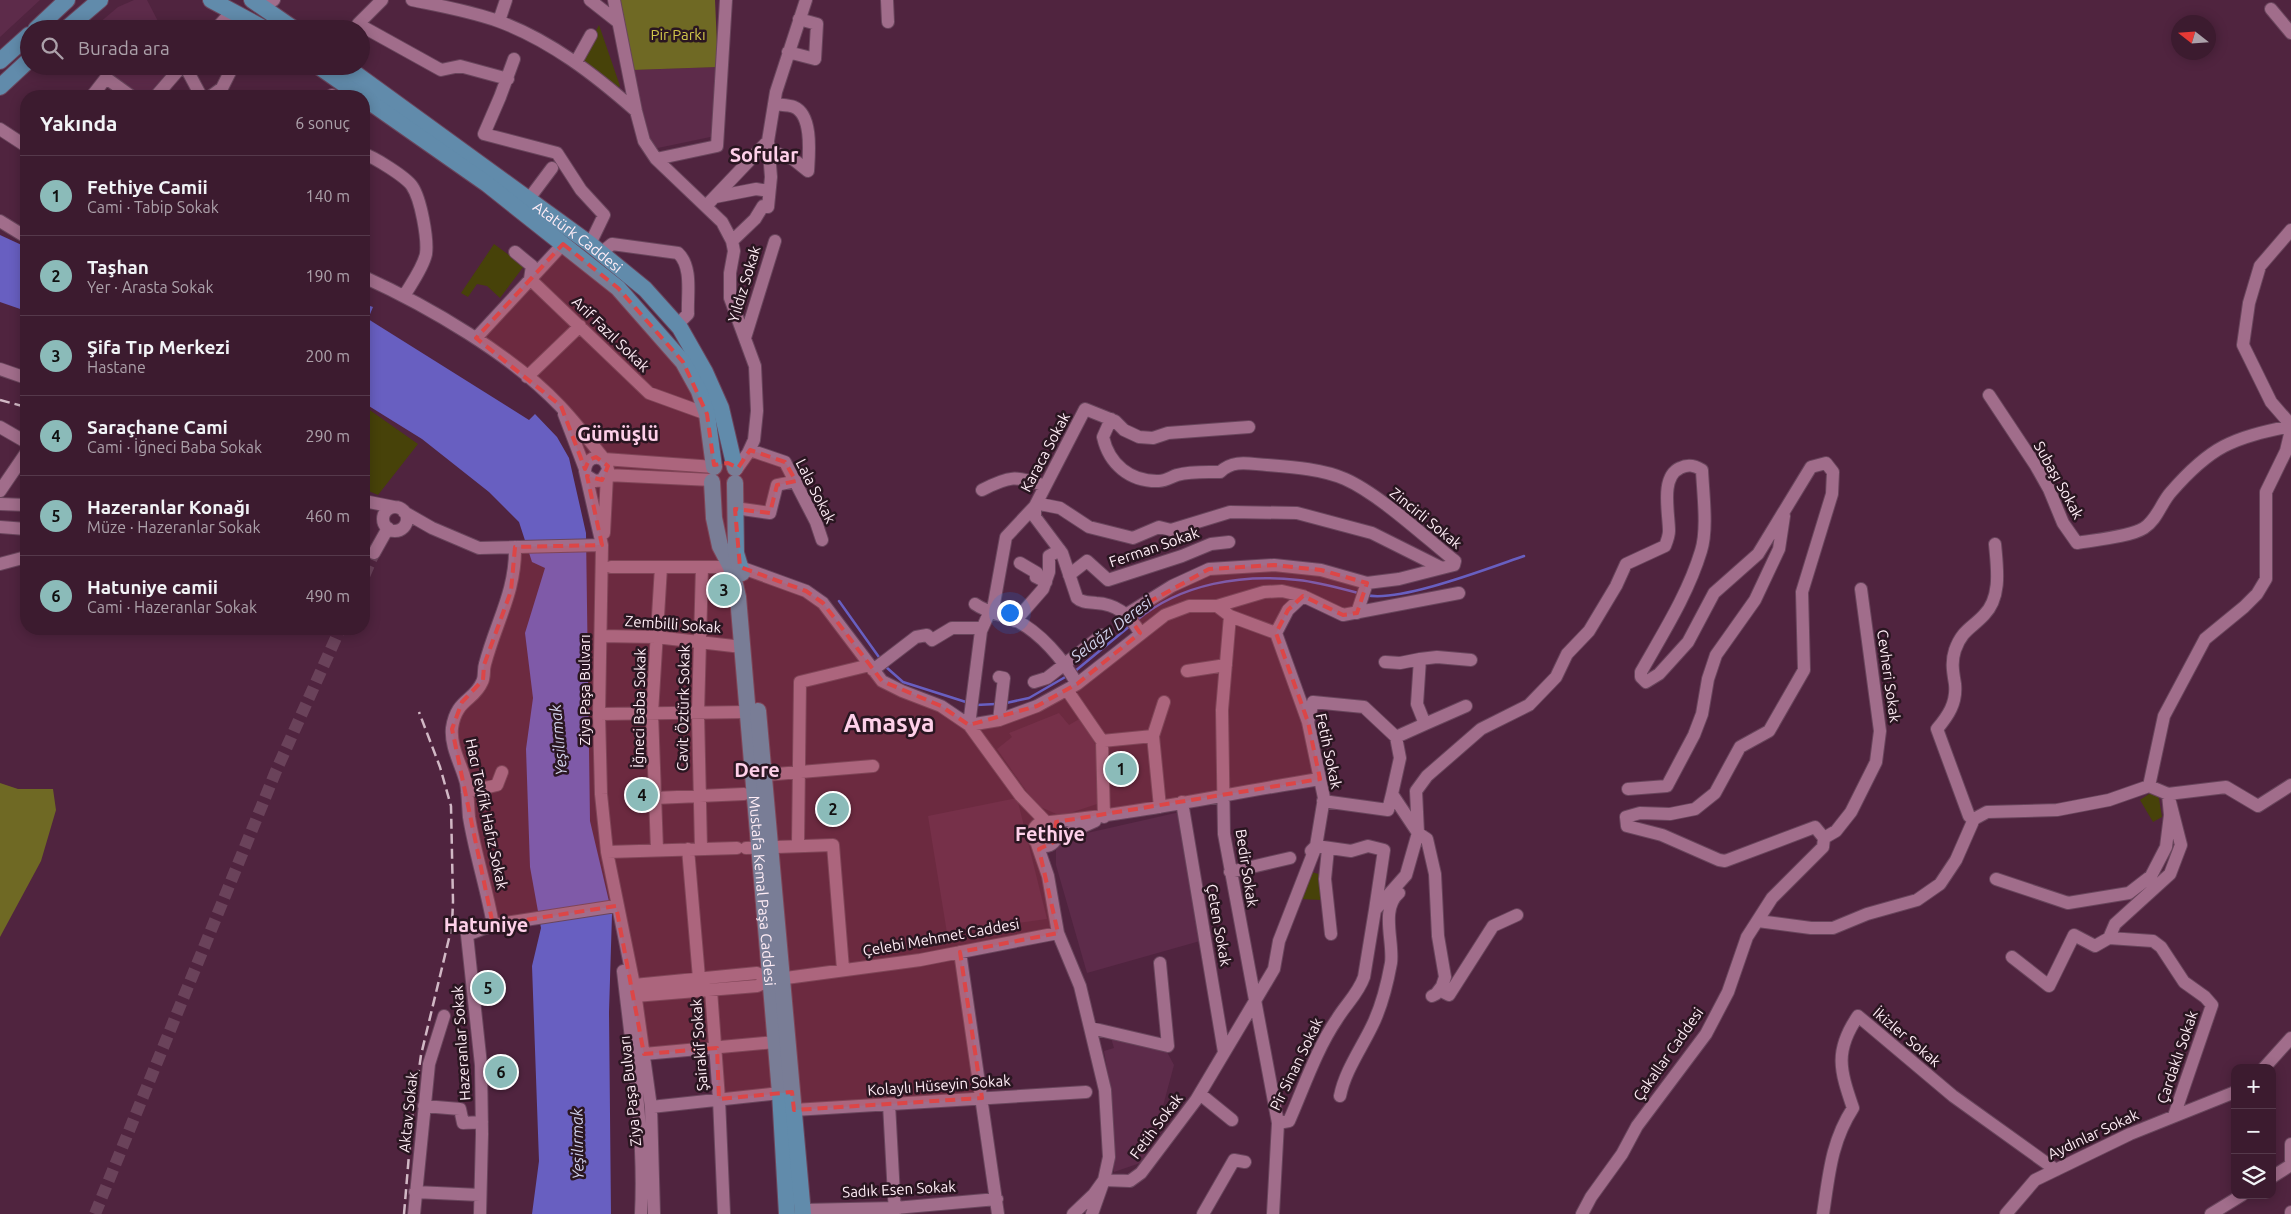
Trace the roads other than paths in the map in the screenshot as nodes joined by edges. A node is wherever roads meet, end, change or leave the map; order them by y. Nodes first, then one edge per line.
1 (67, 0) edge
2 (211, 0) edge
3 (382, 0) edge
4 (412, 0) edge
5 (506, 0) edge
6 (590, 0) edge
7 (614, 0) edge
8 (726, 0) edge
9 (806, 0) edge
10 (887, 0) edge
11 (101, 2) edge
12 (263, 2) edge
13 (2271, 9) dead end
14 (232, 10) junction
15 (799, 19) junction
16 (46, 20) edge
17 (78, 20) edge
18 (224, 20) edge
19 (249, 20) edge
20 (284, 20) edge
21 (362, 20) edge
22 (499, 21) junction
23 (618, 22) junction
24 (888, 22) dead end
25 (370, 31) edge
26 (2291, 33) edge
27 (591, 35) dead end
28 (20, 43) edge
29 (788, 52) junction
30 (514, 59) dead end
31 (0, 61) edge
32 (576, 62) junction
33 (20, 68) edge
34 (176, 75) edge
35 (189, 75) edge
36 (228, 75) edge
37 (331, 75) edge
38 (358, 75) edge
39 (508, 79) junction
40 (0, 87) edge
41 (97, 90) edge
42 (123, 90) edge
43 (162, 90) edge
44 (198, 90) edge
45 (219, 90) edge
46 (352, 90) edge
47 (370, 103) edge
48 (774, 104) junction
49 (636, 112) junction
50 (0, 129) edge
51 (20, 142) edge
52 (769, 146) junction
53 (370, 156) edge
54 (656, 158) junction
55 (552, 168) dead end
56 (769, 191) junction
57 (528, 200) junction
58 (711, 202) junction
59 (0, 221) edge
60 (2291, 230) edge
61 (20, 233) edge
62 (732, 241) junction
63 (774, 241) dead end
64 (562, 244) junction
65 (596, 248) junction
66 (515, 252) dead end
67 (530, 278) junction
68 (370, 280) edge
69 (404, 296) junction
70 (677, 325) junction
71 (580, 326) junction
72 (476, 338) junction
73 (744, 338) junction
74 (0, 369) edge
75 (20, 376) edge
76 (528, 377) junction
77 (1990, 395) dead end
78 (561, 407) junction
79 (706, 414) junction
80 (1111, 419) junction
81 (0, 427) edge
82 (1249, 427) dead end
83 (2291, 427) edge
84 (20, 439) edge
85 (750, 450) junction
86 (604, 459) junction
87 (20, 462) edge
88 (586, 472) junction
89 (735, 474) junction
90 (606, 475) junction
91 (713, 476) junction
92 (796, 481) junction
93 (1045, 486) junction
94 (982, 490) dead end
95 (0, 491) edge
96 (0, 504) edge
97 (370, 504) edge
98 (20, 505) edge
99 (1034, 506) junction
100 (370, 509) edge
101 (741, 509) junction
102 (400, 510) junction
103 (1784, 511) junction
104 (385, 524) junction
105 (404, 526) junction
106 (0, 527) edge
107 (432, 528) junction
108 (20, 529) edge
109 (822, 540) dead end
110 (1229, 542) dead end
111 (1995, 544) dead end
112 (596, 545) junction
113 (519, 547) junction
114 (1060, 550) junction
115 (374, 553) tunnel mouth
116 (20, 559) edge
117 (1020, 563) dead end
118 (0, 564) edge
119 (611, 567) dead end
120 (661, 567) junction
121 (702, 567) junction
122 (736, 567) junction
123 (1442, 568) junction
124 (1069, 575) junction
125 (1046, 582) junction
126 (1367, 583) junction
127 (1861, 589) dead end
128 (1459, 593) dead end
129 (1303, 596) junction
130 (975, 604) dead end
131 (1217, 606) junction
132 (990, 611) junction
133 (1357, 614) junction
134 (1129, 616) junction
135 (1230, 616) junction
136 (1015, 621) junction
137 (982, 628) junction
138 (1139, 632) junction
139 (1276, 633) junction
140 (1102, 635) dead end
141 (601, 636) junction
142 (656, 637) junction
143 (700, 641) junction
144 (742, 647) junction
145 (1420, 659) junction
146 (1471, 660) dead end
147 (1385, 662) dead end
148 (877, 665) junction
149 (1226, 666) junction
150 (1064, 667) junction
151 (1186, 671) dead end
152 (999, 677) dead end
153 (1034, 682) dead end
154 (1073, 684) junction
155 (1164, 702) dead end
156 (1466, 706) dead end
157 (1000, 708) junction
158 (747, 712) junction
159 (652, 713) junction
160 (698, 713) junction
161 (599, 714) junction
162 (1308, 722) junction
163 (1425, 724) junction
164 (969, 726) junction
165 (1153, 736) junction
166 (1396, 737) junction
167 (1102, 741) junction
168 (873, 766) dead end
169 (798, 771) junction
170 (502, 772) dead end
171 (764, 775) junction
172 (1320, 779) junction
173 (2291, 785) edge
174 (2149, 786) junction
175 (1628, 789) dead end
176 (467, 792) junction
177 (744, 794) dead end
178 (1222, 794) junction
179 (1392, 794) junction
180 (2168, 794) junction
181 (699, 796) junction
182 (655, 798) junction
183 (1323, 801) junction
184 (1182, 802) junction
185 (1160, 807) junction
186 (1104, 817) junction
187 (1974, 819) junction
188 (1043, 823) junction
189 (1418, 833) junction
190 (1824, 838) junction
191 (1054, 841) junction
192 (1037, 844) junction
193 (798, 845) junction
194 (753, 847) junction
195 (695, 849) junction
196 (657, 850) junction
197 (1317, 850) junction
198 (607, 852) junction
199 (1290, 858) dead end
200 (1230, 872) junction
201 (1406, 875) junction
202 (1048, 876) junction
203 (1996, 878) dead end
204 (616, 906) junction
205 (1375, 910) junction
206 (1517, 914) dead end
207 (1758, 921) junction
208 (493, 925) junction
209 (1058, 933) junction
210 (1331, 934) dead end
211 (2109, 938) junction
212 (960, 952) junction
213 (2012, 957) dead end
214 (1160, 963) dead end
215 (843, 970) junction
216 (699, 978) junction
217 (776, 979) junction
218 (635, 990) junction
219 (711, 990) junction
220 (1255, 1001) junction
221 (444, 1016) dead end
222 (1090, 1028) junction
223 (2291, 1038) edge
224 (776, 1042) junction
225 (717, 1048) junction
226 (1224, 1052) junction
227 (644, 1054) junction
228 (2268, 1064) edge
229 (1086, 1092) dead end
230 (780, 1093) junction
231 (1200, 1094) junction
232 (2231, 1094) edge
233 (1340, 1096) dead end
234 (982, 1098) junction
235 (720, 1100) junction
236 (889, 1104) junction
237 (424, 1106) junction
238 (651, 1107) junction
239 (794, 1110) junction
240 (2174, 1116) junction
241 (1232, 1120) dead end
242 (482, 1122) junction
243 (1278, 1123) junction
244 (2291, 1144) edge
245 (2291, 1161) edge
246 (1245, 1162) dead end
247 (2291, 1165) edge
248 (2056, 1170) junction
249 (2276, 1174) edge
250 (1104, 1180) junction
251 (415, 1192) junction
252 (480, 1195) junction
253 (997, 1199) junction
254 (2235, 1199) edge
255 (895, 1211) edge
256 (798, 1213) edge
257 (414, 1214) edge
258 (480, 1214) edge
259 (641, 1214) edge
260 (654, 1214) edge
261 (724, 1214) edge
262 (998, 1214) edge
263 (1073, 1214) edge
264 (1092, 1214) edge
265 (1203, 1214) edge
266 (1273, 1214) edge
267 (1582, 1214) edge
268 (1823, 1214) edge
269 (2006, 1214) edge
270 (2211, 1214) edge

1 - 16 main road
2 - 14 main road
3 - 21 street
4 - 22 street
5 - 22 street
6 - 23 street
7 - 23 street
8 - 54 street
9 - 15 street
10 - 24 street
11 - 17 main road
12 - 20 main road
13 - 26 street
14 - 18 street
14 - 19 main road
15 - 29 street
15 - 29 street
22 - 32 street
23 - 49 street
25 - 39 street
27 - 32 street
28 - 31 main road
29 - 48 street
30 - 39 street
32 - 49 street
33 - 40 main road
34 - 43 street
35 - 44 street
36 - 45 street
37 - 46 main road, Atatürk Caddesi
38 - 57 main road, Atatürk Caddesi
39 - 65 street
41 - 42 street
47 - 64 main road, Atatürk Caddesi
48 - 52 street
48 - 52 street
49 - 54 street
50 - 51 street
52 - 56 street
52 - 58 street
53 - 69 street
54 - 58 street
55 - 57 street
56 - 58 street
56 - 62 street
57 - 65 main road, Atatürk Caddesi
58 - 62 street
59 - 61 street
60 - 83 street
62 - 73 street
63 - 73 street, Yıldız Sokak
64 - 67 street
64 - 79 main road, Atatürk Caddesi
65 - 70 main road, Atatürk Caddesi
65 - 70 street
66 - 67 street, Arif Fazıl Sokak
67 - 71 street, Arif Fazıl Sokak
67 - 72 street
68 - 69 street
69 - 72 street
70 - 89 main road, Atatürk Caddesi
71 - 76 street
71 - 79 street, Arif Fazıl Sokak
72 - 76 street
73 - 85 street
74 - 75 street
76 - 78 street
77 - 83 street, Subaşı Sokak
78 - 86 street
78 - 88 street, Ziya Paşa Bulvarı
79 - 91 main road, Atatürk Caddesi
80 - 82 street, Karaca Sokak
80 - 93 street, Karaca Sokak
80 - 123 street, Zincirli Sokak
81 - 84 street
83 - 174 street
85 - 89 street
85 - 92 street, Lala Sokak
86 - 88 street
86 - 90 street
86 - 91 street
87 - 95 street
88 - 90 street
88 - 112 street, Ziya Paşa Bulvarı
89 - 91 main road
89 - 91 main road
89 - 101 main road, Mustafa Kemal Paşa Caddesi
90 - 91 street
90 - 112 street
91 - 122 main road, Mustafa Kemal Paşa Caddesi
92 - 101 street
92 - 109 street, Lala Sokak
93 - 94 street
93 - 99 street, Karaca Sokak
96 - 98 street
97 - 102 street
99 - 114 street
99 - 123 street, Zincirli Sokak
99 - 132 street, Karaca Sokak
100 - 104 street
101 - 122 main road, Mustafa Kemal Paşa Caddesi
102 - 104 street
102 - 105 street
102 - 107 street
103 - 175 street
103 - 189 street
103 - 190 street
104 - 105 street
104 - 115 street
105 - 107 street
106 - 108 street
107 - 113 street
110 - 124 street, Ferman Sokak
111 - 187 street
112 - 113 street
112 - 141 street, Ziya Paşa Bulvarı
113 - 176 street, Hacı Tevfik Hafız Sokak
114 - 124 street
114 - 125 street
116 - 118 street
117 - 125 street
119 - 120 street
120 - 121 street
120 - 142 street, İğneci Baba Sokak
121 - 122 street
121 - 143 street, Cavit Öztürk Sokak
122 - 144 main road, Mustafa Kemal Paşa Caddesi
122 - 148 street
122 - 171 main road, Mustafa Kemal Paşa Caddesi
123 - 126 street
124 - 134 street
125 - 136 street
126 - 133 street
126 - 134 street
127 - 190 street, Cevheri Sokak
128 - 133 street
129 - 131 street
129 - 133 street
129 - 139 street
130 - 132 street
131 - 135 street
131 - 138 street
132 - 136 street
132 - 137 street, Karaca Sokak
134 - 138 street
135 - 139 street
135 - 149 street, Bedir Sokak
136 - 150 street
137 - 148 street
137 - 164 street, Karaca Sokak
138 - 154 street
139 - 162 street, Fetih Sokak
140 - 150 street
141 - 142 street, Zembilli Sokak
141 - 161 street, Ziya Paşa Bulvarı
142 - 143 street, Zembilli Sokak
142 - 159 street, İğneci Baba Sokak
143 - 144 street, Zembilli Sokak
143 - 160 street, Cavit Öztürk Sokak
144 - 158 main road, Mustafa Kemal Paşa Caddesi
145 - 146 street
145 - 147 street
145 - 163 street
148 - 164 street
148 - 169 street
149 - 151 street
149 - 178 street, Bedir Sokak
150 - 153 street
150 - 154 street
152 - 157 street
154 - 157 street
154 - 167 street
155 - 165 street
156 - 163 street
157 - 164 street
158 - 160 street
158 - 194 main road, Mustafa Kemal Paşa Caddesi
159 - 160 street
159 - 161 street
159 - 182 street, İğneci Baba Sokak
160 - 181 street, Cavit Öztürk Sokak
161 - 198 street, Ziya Paşa Bulvarı
162 - 166 street
162 - 172 street, Fetih Sokak
163 - 166 street
164 - 188 street
165 - 167 street
165 - 185 street
166 - 179 street
167 - 186 street
168 - 169 street
169 - 171 street
169 - 193 street
170 - 176 street
171 - 194 main road, Mustafa Kemal Paşa Caddesi
172 - 178 street
172 - 183 street, Fetih Sokak
173 - 180 street
174 - 180 street
174 - 187 street
176 - 208 street, Hacı Tevfik Hafız Sokak
177 - 181 street
178 - 184 street
178 - 200 street, Bedir Sokak
179 - 183 street
179 - 189 street
180 - 203 street
180 - 211 street
181 - 182 street
181 - 195 street, Cavit Öztürk Sokak
182 - 196 street, İğneci Baba Sokak
183 - 197 street, Fetih Sokak
184 - 185 street
184 - 226 street, Çeten Sokak
185 - 186 street
186 - 188 street
186 - 191 street
187 - 207 street
188 - 191 street
188 - 192 street
189 - 201 street
189 - 206 street
190 - 207 street, Çakallar Caddesi
191 - 192 street
191 - 202 street
192 - 202 street
193 - 194 street
193 - 215 street
194 - 195 street
194 - 217 main road, Mustafa Kemal Paşa Caddesi
195 - 196 street
195 - 216 street, Şairakif Sokak
196 - 198 street
197 - 205 street
197 - 210 street
197 - 220 street, Fetih Sokak
198 - 204 street, Ziya Paşa Bulvarı
199 - 200 street
200 - 220 street, Bedir Sokak
201 - 205 street
201 - 233 street
202 - 209 street
204 - 208 street, Hazeranlar Sokak
204 - 218 street, Ziya Paşa Bulvarı
204 - 259 street, Ziya Paşa Bulvarı
205 - 243 street, Pir Sinan Sokak
207 - 267 street, Çakallar Caddesi
208 - 242 street, Hazeranlar Sokak
209 - 212 street, Çelebi Mehmet Caddesi
209 - 222 street
211 - 213 street
211 - 240 street, Çardaklı Sokak
212 - 215 street, Çelebi Mehmet Caddesi
212 - 234 street
214 - 222 street
215 - 217 street, Çelebi Mehmet Caddesi
216 - 217 street
216 - 218 street
216 - 219 street, Şairakif Sokak
217 - 219 street
217 - 224 main road, Mustafa Kemal Paşa Caddesi
217 - 239 main road, Mustafa Kemal Paşa Caddesi
218 - 219 street
218 - 227 street, Ziya Paşa Bulvarı
219 - 225 street, Şairakif Sokak
220 - 226 street, Fetih Sokak
220 - 243 street, Bedir Sokak
221 - 237 street, Aktav Sokak
222 - 250 street
223 - 228 street
224 - 225 street
224 - 230 main road, Mustafa Kemal Paşa Caddesi
225 - 227 street
225 - 235 street, Şairakif Sokak
226 - 231 street, Fetih Sokak
227 - 238 street, Ziya Paşa Bulvarı
229 - 234 street, Kolaylı Hüseyin Sokak
230 - 235 street
230 - 256 main road, Mustafa Kemal Paşa Caddesi
231 - 241 street
231 - 250 street, Fetih Sokak
232 - 240 street, Aydınlar Sokak
234 - 236 street, Kolaylı Hüseyin Sokak
234 - 253 street
235 - 238 street
235 - 261 street, Şairakif Sokak
236 - 239 street, Kolaylı Hüseyin Sokak
236 - 255 street
237 - 242 street
237 - 251 street, Aktav Sokak
238 - 260 street, Ziya Paşa Bulvarı
239 - 256 main road, Mustafa Kemal Paşa Caddesi
240 - 248 street, Aydınlar Sokak
242 - 252 street, Hazeranlar Sokak
243 - 266 street, Pir Sinan Sokak
244 - 245 street
246 - 265 street
247 - 249 street
248 - 268 street, İkizler Sokak
248 - 269 street, Aydınlar Sokak
250 - 263 street
250 - 264 street
251 - 252 street
251 - 257 street, Aktav Sokak
252 - 258 street, Hazeranlar Sokak
253 - 255 street, Sadık Esen Sokak
253 - 262 street
254 - 270 street
255 - 256 street, Sadık Esen Sokak

